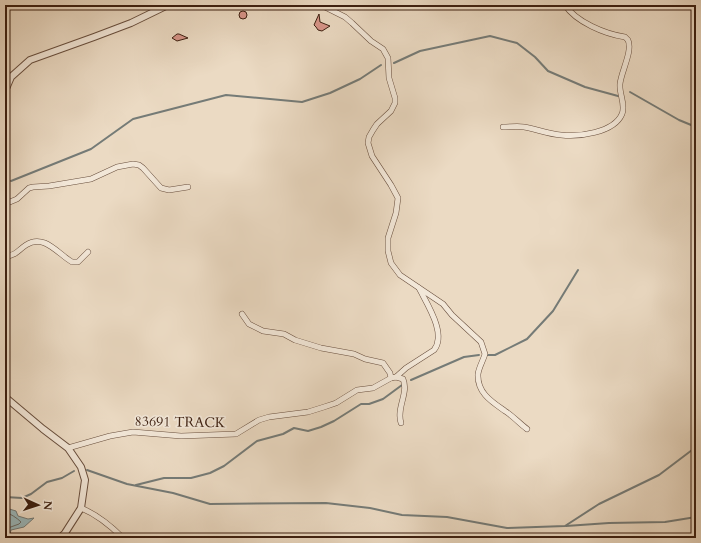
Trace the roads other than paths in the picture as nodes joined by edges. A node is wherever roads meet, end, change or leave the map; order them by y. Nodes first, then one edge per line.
1 (168, 5) edge
2 (321, 5) edge
3 (565, 5) edge
4 (5, 91) edge
5 (503, 127) dead end
6 (188, 187) dead end
7 (5, 188) edge
8 (6, 204) edge
9 (5, 237) edge
10 (88, 252) dead end
11 (5, 257) edge
12 (418, 287) junction
13 (242, 314) dead end
14 (393, 378) junction
15 (5, 397) edge
16 (401, 423) dead end
17 (527, 428) dead end
18 (68, 448) junction
19 (81, 508) junction
20 (60, 538) edge
21 (123, 538) edge

1 - 4 street
2 - 12 street
3 - 5 street
6 - 8 street
7 - 8 street
8 - 9 street
10 - 11 street
12 - 14 street, 83691 TRACK
12 - 17 street
13 - 14 street
14 - 16 street
14 - 18 street, 83691 TRACK
15 - 18 street
18 - 19 street
19 - 20 street
19 - 21 street

